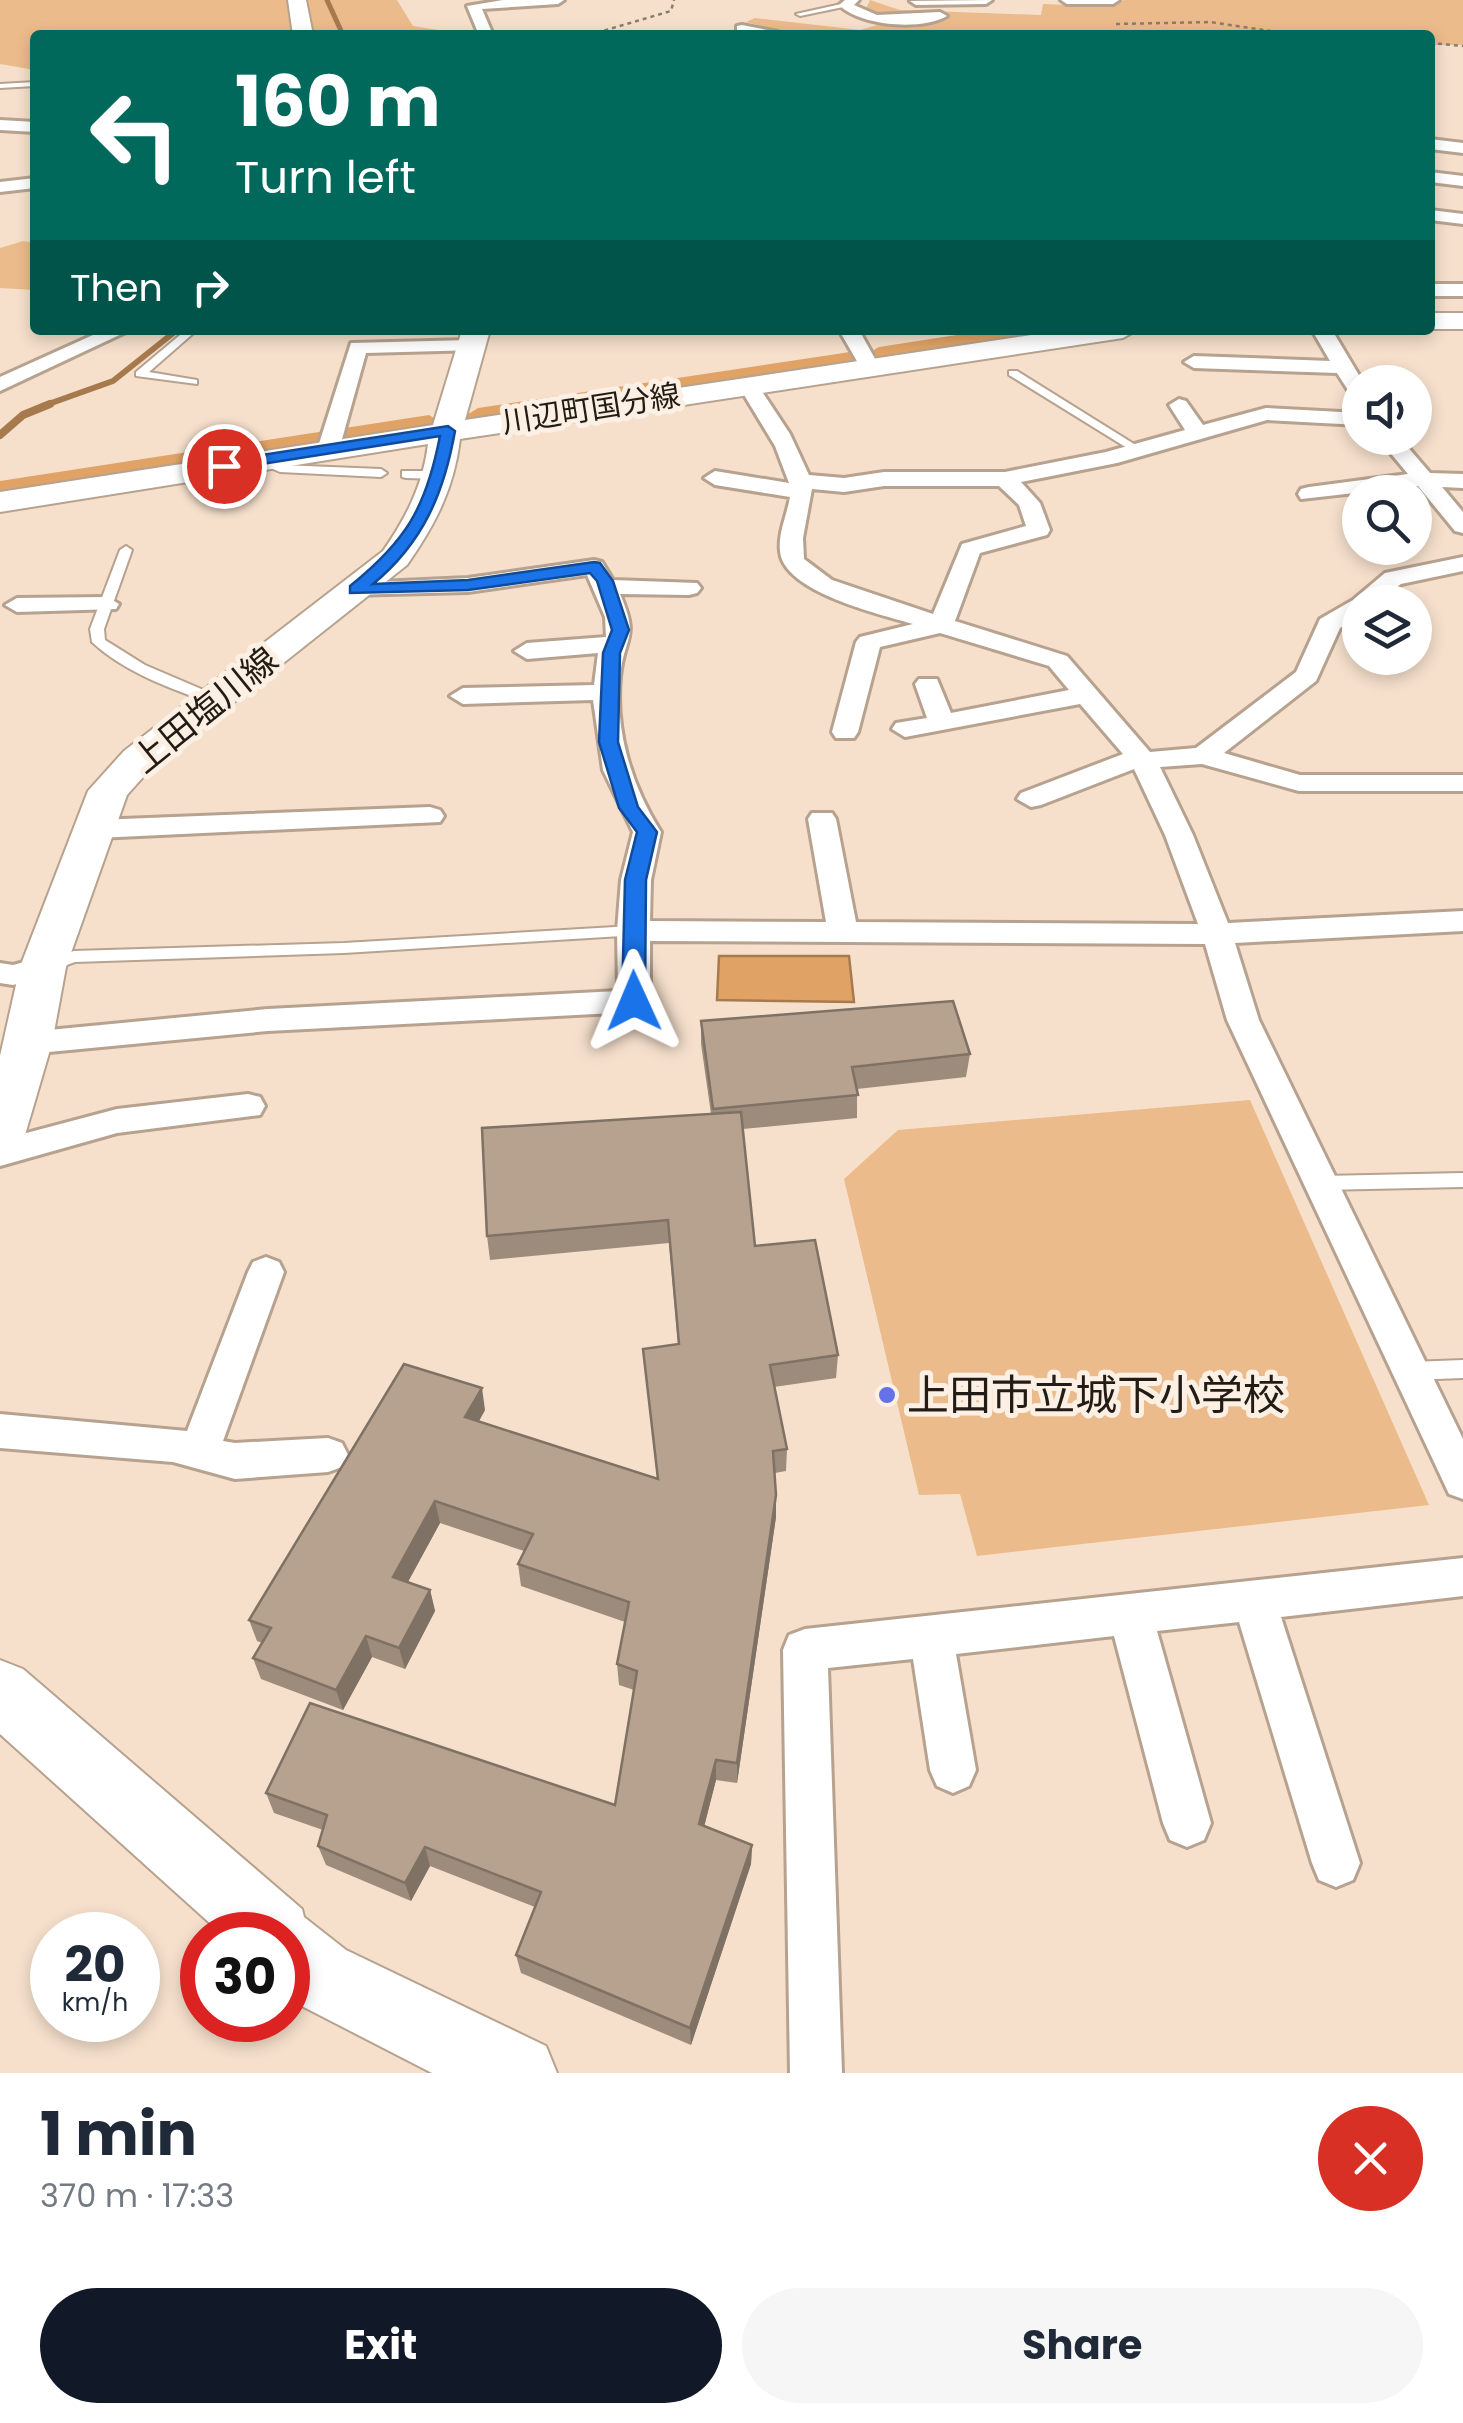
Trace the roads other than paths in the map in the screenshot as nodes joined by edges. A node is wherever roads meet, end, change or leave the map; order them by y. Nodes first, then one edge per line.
1 (296, 0) edge
2 (558, 0) edge
3 (908, 0) edge
4 (986, 0) edge
5 (1067, 0) edge
6 (1113, 0) edge
7 (849, 2) edge
8 (800, 14) dead end
9 (940, 16) dead end
10 (742, 29) dead end
11 (302, 30) edge
12 (484, 30) edge
13 (747, 30) edge
14 (30, 84) edge
15 (0, 86) edge
16 (0, 126) edge
17 (30, 127) edge
18 (1435, 145) edge
19 (1463, 148) edge
20 (1435, 178) edge
21 (1463, 181) edge
22 (30, 184) edge
23 (0, 187) edge
24 (1435, 216) edge
25 (1463, 219) edge
26 (1435, 290) edge
27 (1463, 290) edge
28 (1435, 321) edge
29 (1463, 321) edge
30 (109, 335) edge
31 (186, 335) edge
32 (851, 335) edge
33 (1088, 335) edge
34 (1325, 335) edge
35 (473, 338) edge
36 (1194, 362) dead end
37 (1343, 365) edge
38 (869, 366) junction
39 (1342, 366) edge
40 (1014, 373) dead end
41 (192, 382) dead end
42 (748, 384) junction
43 (0, 385) edge
44 (1179, 405) dead end
45 (1342, 418) edge
46 (448, 431) junction
47 (1197, 432) junction
48 (1136, 449) junction
49 (328, 450) junction
50 (1402, 455) edge
51 (260, 460) junction
52 (381, 474) dead end
53 (1418, 475) edge
54 (714, 478) dead end
55 (1005, 479) junction
56 (1432, 480) edge
57 (1463, 481) edge
58 (799, 486) junction
59 (1342, 490) edge
60 (1432, 491) edge
61 (1309, 494) dead end
62 (0, 502) edge
63 (1463, 526) edge
64 (126, 550) dead end
65 (1463, 564) edge
66 (1385, 585) edge
67 (606, 587) junction
68 (689, 588) dead end
69 (356, 590) junction
70 (107, 604) junction
71 (17, 605) dead end
72 (1342, 616) edge
73 (940, 624) junction
74 (615, 644) junction
75 (527, 650) dead end
76 (928, 684) dead end
77 (609, 692) junction
78 (1086, 695) junction
79 (462, 696) dead end
80 (215, 700) junction
81 (942, 724) junction
82 (905, 729) dead end
83 (845, 732) dead end
84 (1202, 756) junction
85 (1144, 762) junction
86 (1463, 783) edge
87 (1031, 800) dead end
88 (430, 816) dead end
89 (822, 819) dead end
90 (97, 829) junction
91 (1463, 921) edge
92 (632, 931) junction
93 (842, 932) junction
94 (1217, 934) junction
95 (44, 967) junction
96 (0, 973) edge
97 (28, 1044) junction
98 (248, 1106) dead end
99 (0, 1136) edge
100 (0, 1153) edge
101 (1463, 1180) edge
102 (1322, 1182) junction
103 (266, 1272) dead end
104 (1463, 1369) edge
105 (1411, 1371) junction
106 (0, 1431) edge
107 (199, 1452) junction
108 (328, 1455) dead end
109 (1463, 1482) edge
110 (1463, 1577) edge
111 (1254, 1600) junction
112 (1130, 1614) junction
113 (931, 1636) junction
114 (0, 1691) edge
115 (953, 1770) dead end
116 (1187, 1823) dead end
117 (1336, 1863) dead end
118 (251, 1912) edge
119 (310, 1967) edge
120 (520, 2073) edge
121 (816, 2073) edge

1 - 11 main road
2 - 12 street
3 - 4 street
5 - 6 street
7 - 8 lane
7 - 9 street
10 - 13 street
14 - 15 lane
16 - 17 street
18 - 19 street
20 - 21 street
22 - 23 street
24 - 25 street
26 - 27 street
28 - 29 main road
30 - 43 street
31 - 41 lane
32 - 38 street
33 - 38 main road, 川辺町国分線
34 - 37 street
35 - 46 main road, 上田塩川線
35 - 49 street
36 - 39 street
38 - 42 main road, 川辺町国分線
40 - 48 lane
42 - 46 main road, 川辺町国分線
42 - 58 street
44 - 47 street
45 - 47 street
46 - 49 main road, 川辺町国分線
46 - 69 main road, 上田塩川線
47 - 48 street
48 - 55 street
49 - 51 main road, 川辺町国分線
50 - 53 street
51 - 52 lane
51 - 62 main road, 川辺町国分線
54 - 58 street
55 - 58 street
55 - 73 street
56 - 57 street
58 - 73 street
59 - 61 street
60 - 63 street
64 - 70 lane
65 - 66 street
67 - 68 street
67 - 69 street
67 - 74 street
69 - 80 main road, 上田塩川線
70 - 71 street
70 - 80 lane
72 - 84 street
73 - 78 street
73 - 83 street
74 - 75 street
74 - 77 street
76 - 81 street
77 - 79 street
77 - 92 street
78 - 81 street
78 - 85 street
80 - 90 main road, 上田塩川線
81 - 82 street
84 - 85 street
84 - 86 street
85 - 87 street
85 - 94 street
88 - 90 street
89 - 93 street
90 - 95 main road, 上田塩川線
91 - 94 street
92 - 93 street
92 - 95 lane
92 - 97 street
93 - 94 street
94 - 102 street
95 - 96 street
95 - 97 main road, 上田塩川線
97 - 99 main road, 上田塩川線
98 - 100 street
101 - 102 lane
102 - 105 street
103 - 107 street
104 - 105 lane
105 - 109 street
106 - 107 street
107 - 108 street
110 - 111 street
111 - 112 street
111 - 117 street
112 - 113 street
112 - 116 street
113 - 115 street
113 - 121 street
114 - 118 main road
119 - 120 main road

